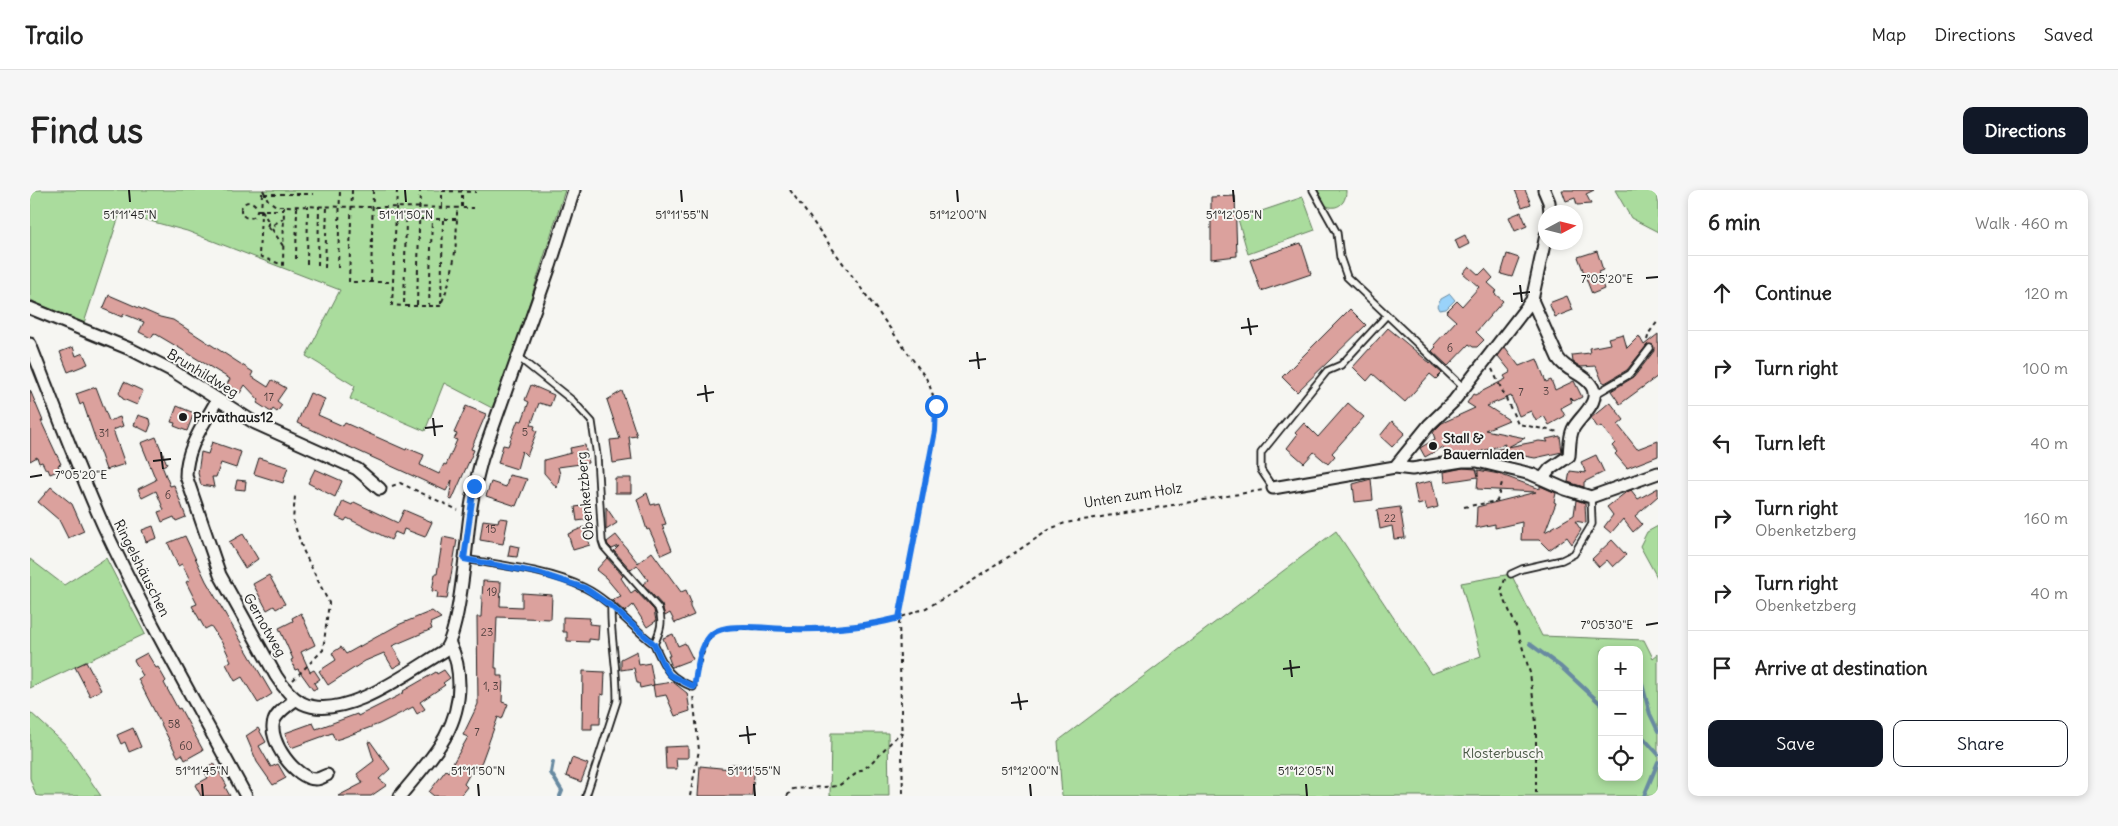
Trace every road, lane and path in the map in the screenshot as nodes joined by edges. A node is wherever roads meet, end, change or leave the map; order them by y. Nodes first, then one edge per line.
1 (340, 190) edge
2 (352, 190) edge
3 (373, 190) edge
4 (396, 190) edge
5 (420, 190) edge
6 (574, 190) edge
7 (790, 190) edge
8 (1313, 190) edge
9 (1544, 190) edge
10 (263, 191) edge
11 (442, 191) edge
12 (462, 191) edge
13 (476, 192) dead end
14 (314, 194) dead end
15 (1549, 205) edge
16 (284, 206) junction
17 (298, 206) junction
18 (308, 206) junction
19 (319, 206) junction
20 (327, 206) junction
21 (339, 206) junction
22 (372, 206) junction
23 (351, 207) junction
24 (396, 207) junction
25 (420, 207) junction
26 (442, 207) junction
27 (462, 207) junction
28 (276, 208) junction
29 (457, 208) junction
30 (474, 208) dead end
31 (257, 210) junction
32 (262, 210) junction
33 (284, 210) junction
34 (283, 219) junction
35 (396, 219) junction
36 (406, 219) junction
37 (419, 219) junction
38 (432, 219) junction
39 (442, 219) junction
40 (457, 219) junction
41 (269, 223) junction
42 (274, 224) junction
43 (268, 228) junction
44 (272, 229) junction
45 (261, 231) junction
46 (283, 246) junction
47 (1543, 250) edge
48 (296, 259) dead end
49 (307, 264) dead end
50 (318, 265) dead end
51 (324, 268) dead end
52 (338, 268) dead end
53 (371, 282) junction
54 (393, 282) junction
55 (1532, 300) junction
56 (404, 306) junction
57 (417, 306) junction
58 (440, 306) junction
59 (429, 307) junction
60 (30, 308) edge
61 (1386, 315) junction
62 (1658, 321) edge
63 (30, 344) edge
64 (1650, 348) joint
65 (518, 357) junction
66 (1487, 358) junction
67 (1464, 388) junction
68 (1594, 395) junction
69 (217, 400) junction
70 (1571, 435) junction
71 (1395, 467) junction
72 (1507, 467) junction
73 (1658, 473) edge
74 (1543, 478) junction
75 (1273, 488) junction
76 (380, 490) joint
77 (295, 496) dead end
78 (1591, 497) junction
79 (1464, 507) dead end
80 (470, 515) junction
81 (464, 559) junction
82 (1511, 574) joint
83 (611, 606) junction
84 (899, 618) junction
85 (450, 644) junction
86 (654, 644) junction
87 (694, 687) junction
88 (285, 689) junction
89 (296, 699) junction
90 (901, 732) junction
91 (327, 775) dead end
92 (246, 796) edge
93 (400, 796) edge
94 (586, 796) edge
95 (690, 796) edge
96 (787, 796) edge
97 (903, 796) edge
98 (1536, 796) edge

1 - 21 path
2 - 23 path
3 - 22 path
4 - 24 path
5 - 25 path
6 - 65 street
7 - 84 path
8 - 61 lane
9 - 15 street
10 - 14 path
10 - 28 path
10 - 32 path
11 - 12 path
11 - 26 path
12 - 13 path
12 - 27 path
16 - 17 path
16 - 28 path
16 - 33 path
17 - 18 path
17 - 48 path
18 - 19 path
18 - 49 path
19 - 20 path
19 - 50 path
20 - 21 path
20 - 51 path
21 - 23 path
21 - 52 path
22 - 23 path
22 - 24 path
22 - 53 path
23 - 53 path
24 - 25 path
24 - 35 path
25 - 26 path
25 - 37 path
26 - 29 path
27 - 29 path
27 - 30 path
28 - 32 path
28 - 33 path
29 - 40 path
31 - 31 path
31 - 32 path
32 - 41 path
32 - 45 path
33 - 34 path
34 - 42 path
34 - 46 path
35 - 36 path
35 - 54 path
36 - 37 path
36 - 56 path
37 - 38 path
37 - 57 path
38 - 39 path
38 - 59 path
39 - 40 path
39 - 58 path
40 - 58 path
41 - 42 path
41 - 43 path
42 - 44 path
43 - 44 path
43 - 45 path
44 - 46 path
45 - 46 path
47 - 55 street
53 - 54 path
54 - 56 path
55 - 66 street
55 - 68 street
56 - 57 path
57 - 59 path
58 - 59 path
60 - 69 street, Brunhildweg
61 - 67 lane
61 - 75 lane
62 - 64 path
63 - 92 street, Ringelshäuschen
64 - 68 lane
65 - 80 street
65 - 86 lane, Obenketzberg
66 - 67 street
66 - 70 path
67 - 71 street
68 - 70 street
69 - 76 street, Brunhildweg
69 - 88 street, Gernotweg
70 - 74 street
71 - 72 street
71 - 75 street
72 - 74 street
72 - 79 path
73 - 78 street
74 - 78 street
75 - 84 path, Unten zum Holz
76 - 80 path
77 - 88 path
78 - 82 lane
80 - 81 street
81 - 83 lane
81 - 85 street
82 - 98 path
83 - 86 lane
83 - 94 lane
84 - 87 path, Unten zum Holz
84 - 90 path
85 - 89 street, Gernotweg
85 - 93 street
86 - 87 lane
87 - 95 path
88 - 89 street, Gernotweg
89 - 91 street
90 - 96 path
90 - 97 path

